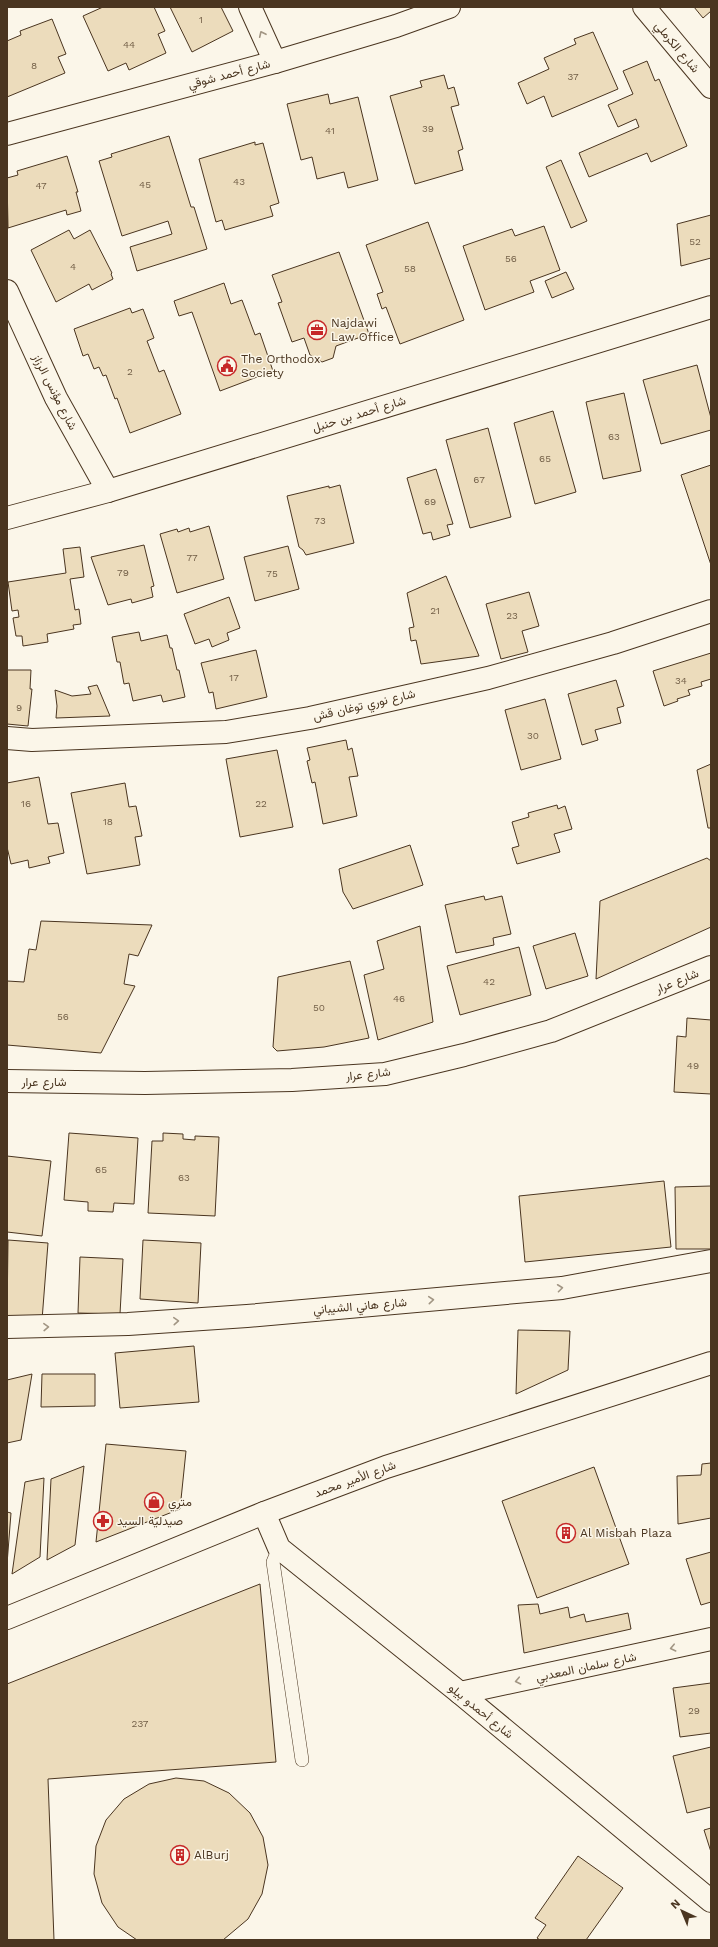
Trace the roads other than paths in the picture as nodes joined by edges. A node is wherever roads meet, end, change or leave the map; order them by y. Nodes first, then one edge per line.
1 (250, 7) edge
2 (449, 7) edge
3 (644, 7) edge
4 (275, 62) junction
5 (711, 87) edge
6 (7, 134) edge
7 (7, 291) edge
8 (711, 307) edge
9 (108, 491) junction
10 (7, 518) edge
11 (711, 611) edge
12 (7, 738) edge
13 (711, 967) edge
14 (7, 1081) edge
15 (711, 1261) edge
16 (7, 1327) edge
17 (711, 1363) edge
18 (264, 1513) junction
19 (279, 1548) junction
20 (7, 1618) edge
21 (711, 1639) edge
22 (460, 1693) junction
23 (302, 1760) dead end
24 (711, 1901) edge

4 -> 1 street
2 - 4 street, شارع أحمد شوقي
3 - 5 street, شارع الكرملي
4 - 6 street, شارع أحمد شوقي
7 - 9 street, شارع مؤنس الرزاز
8 - 9 street, شارع أحمد بن حنبل
9 - 10 street, شارع أحمد بن حنبل
11 - 12 street, شارع نوري توغان قش
13 - 14 street, شارع عرار
16 -> 15 street, شارع هاني الشيباني
17 - 18 street, شارع الأمير محمد
18 - 19 street, شارع أحمدو بيلو
18 - 20 street, شارع الأمير محمد
19 - 22 street, شارع أحمدو بيلو
19 - 23 lane
21 -> 22 street, شارع سلمان المعدبي
22 - 24 street, شارع أحمدو بيلو

